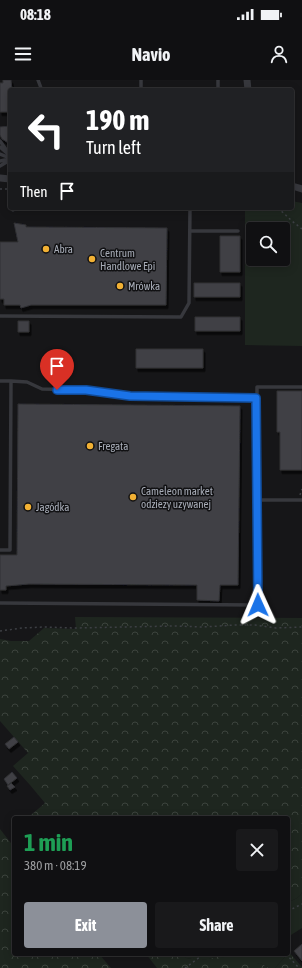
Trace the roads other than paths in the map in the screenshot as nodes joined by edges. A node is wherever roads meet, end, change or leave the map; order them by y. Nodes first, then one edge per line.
1 (0, 141) edge
2 (0, 147) edge
3 (8, 155) edge
4 (8, 156) edge
5 (8, 160) edge
6 (0, 166) edge
7 (190, 210) edge
8 (190, 231) junction
9 (238, 231) dead end
10 (0, 316) edge
11 (11, 380) junction
12 (0, 381) edge
13 (302, 387) edge
14 (256, 398) junction
15 (258, 500) junction
16 (302, 500) edge
17 (0, 550) edge
18 (0, 603) edge

1 - 3 lane
2 - 4 lane
5 - 6 lane
7 - 8 lane
8 - 9 lane
8 - 10 lane
11 - 12 lane
11 - 14 lane
11 - 17 lane
13 - 14 lane
14 - 15 lane
15 - 16 lane
15 - 18 lane

